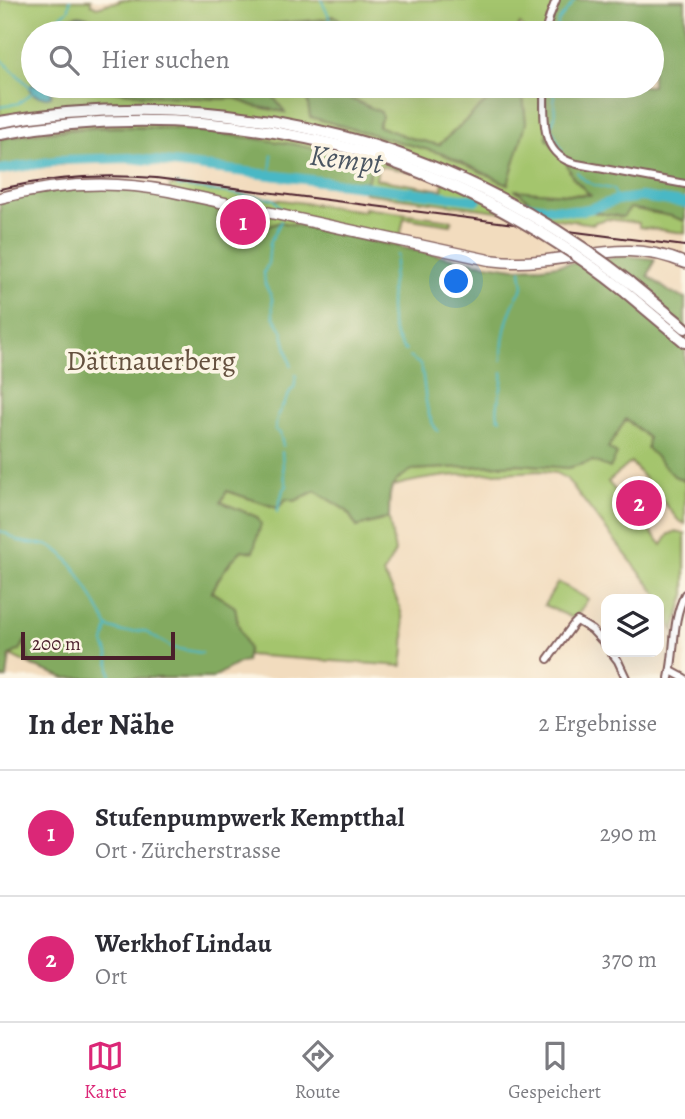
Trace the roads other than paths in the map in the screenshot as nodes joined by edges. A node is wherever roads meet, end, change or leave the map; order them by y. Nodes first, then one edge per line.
1 (556, 0) edge
2 (548, 21) edge
3 (544, 98) edge
4 (0, 122) edge
5 (0, 134) edge
6 (368, 149) junction
7 (685, 184) edge
8 (0, 198) edge
9 (685, 263) edge
10 (626, 286) junction
11 (685, 328) edge
12 (685, 342) edge
13 (685, 594) edge
14 (601, 640) edge
15 (615, 657) edge
16 (548, 659) dead end
17 (670, 674) edge
18 (626, 678) edge
19 (684, 678) edge

1 - 2 street
3 - 7 street
4 - 6 highway
5 - 6 highway
6 - 10 highway, bridge
8 - 9 main road
10 - 11 highway
10 - 12 highway
13 - 17 street
14 - 16 street
15 - 18 street
17 - 19 street

